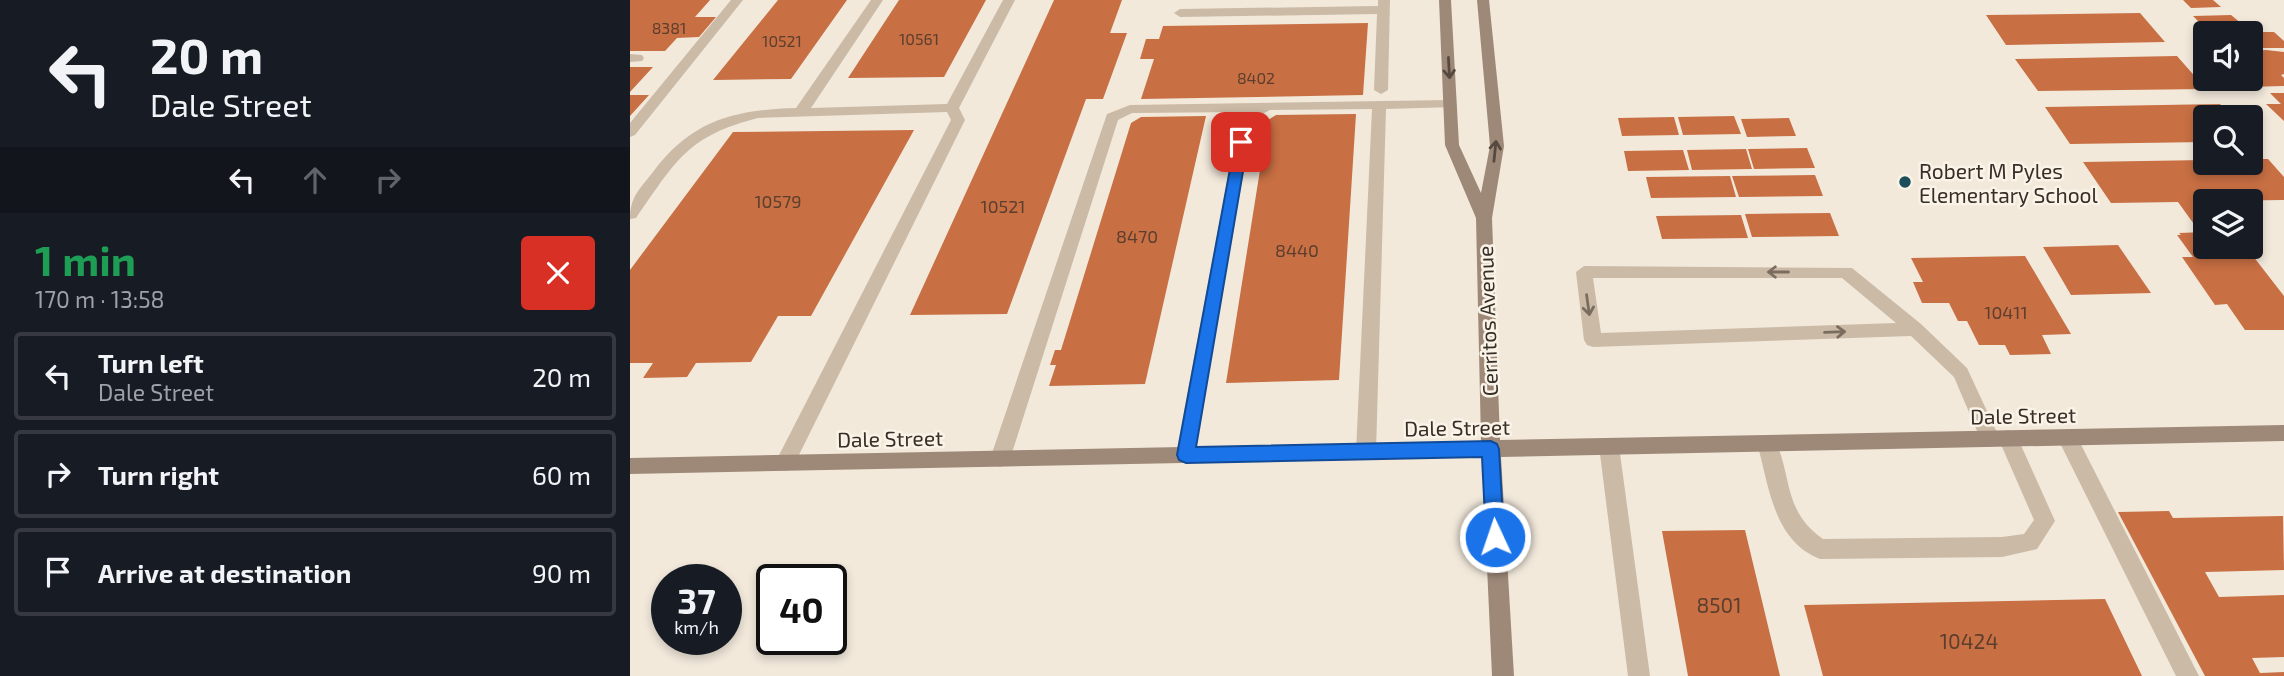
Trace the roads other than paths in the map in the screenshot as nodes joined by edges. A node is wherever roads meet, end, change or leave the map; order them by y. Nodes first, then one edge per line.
1 (737, 0) edge
2 (877, 0) edge
3 (1009, 0) edge
4 (1445, 0) edge
5 (1483, 0) edge
6 (1383, 5) edge
7 (1181, 13) dead end
8 (1380, 97) junction
9 (1450, 104) junction
10 (1267, 106) junction
11 (951, 108) junction
12 (801, 112) junction
13 (630, 132) edge
14 (630, 214) edge
15 (1484, 218) junction
16 (1914, 329) junction
17 (2284, 433) edge
18 (2067, 437) junction
19 (1999, 438) junction
20 (1768, 443) junction
21 (1609, 446) junction
22 (1491, 449) junction
23 (1366, 452) junction
24 (1186, 455) junction
25 (1000, 459) junction
26 (785, 463) junction
27 (630, 467) edge
28 (1503, 676) edge
29 (1639, 676) edge
30 (2188, 676) edge

1 - 13 lane
2 - 12 lane
3 - 11 lane
4 -> 9 street, Cerritos Avenue
15 -> 5 street, Cerritos Avenue
6 - 7 lane
6 - 8 lane
8 - 9 lane
8 - 10 lane
8 - 23 lane
9 - 15 street, Cerritos Avenue
10 - 24 lane
10 - 25 lane
11 - 12 lane
11 - 26 lane
12 - 14 lane
15 - 22 street, Cerritos Avenue
16 -> 16 lane
16 - 19 lane
17 - 18 street, Dale Street
18 - 19 street, Dale Street
18 - 30 lane
19 - 20 street, Dale Street
19 - 20 lane
20 - 21 street, Dale Street
21 - 22 street, Dale Street
21 - 29 lane
22 - 23 street, Dale Street
22 - 28 street, Cerritos Avenue
23 - 24 street, Dale Street
24 - 25 street, Dale Street
25 - 26 street, Dale Street
26 - 27 street, Dale Street

